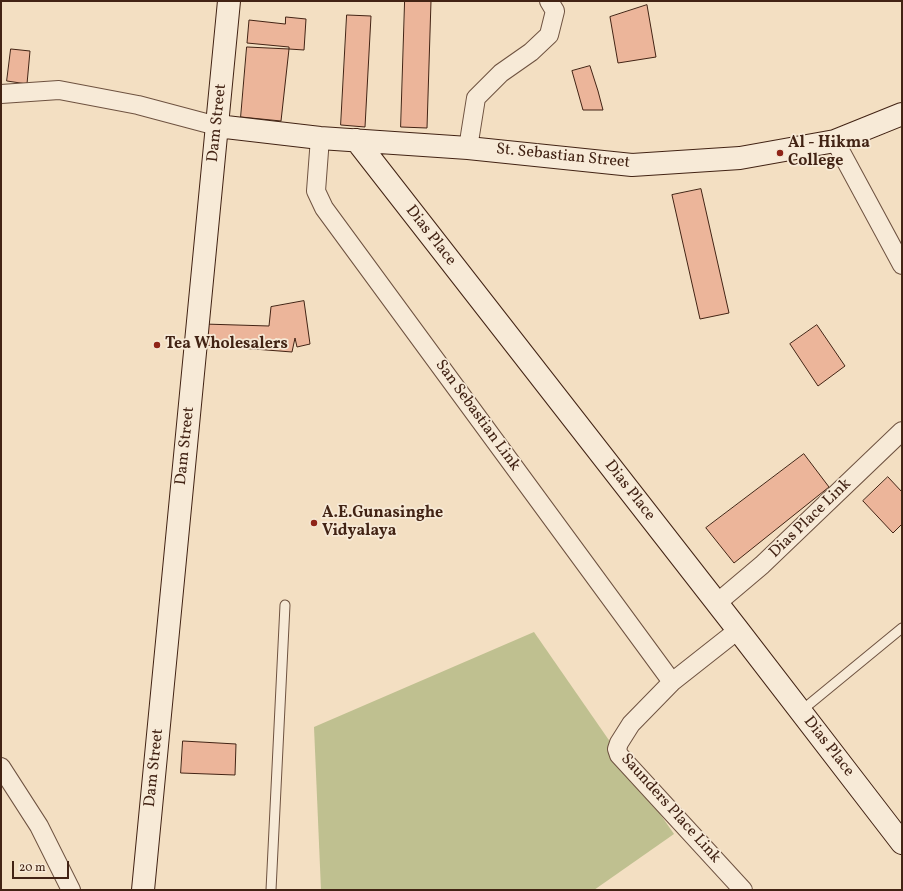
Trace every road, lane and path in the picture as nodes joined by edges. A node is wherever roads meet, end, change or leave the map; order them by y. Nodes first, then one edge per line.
1 (229, 1) edge
2 (549, 1) edge
3 (1, 94) edge
4 (902, 114) edge
5 (217, 126) junction
6 (320, 138) junction
7 (356, 140) junction
8 (835, 141) junction
9 (468, 148) junction
10 (902, 265) edge
11 (902, 431) edge
12 (717, 603) junction
13 (285, 605) dead end
14 (902, 628) edge
15 (738, 630) junction
16 (672, 682) junction
17 (800, 712) junction
18 (1, 767) edge
19 (902, 844) edge
20 (71, 890) edge
21 (143, 890) edge
22 (271, 890) edge
23 (743, 890) edge

1 - 5 street, Dam Street
2 - 9 street
3 - 5 street
4 - 8 street, St. Sebastian Street
5 - 6 street, St. Sebastian Street
5 - 21 street, Dam Street
6 - 7 street, St. Sebastian Street
6 - 16 street, San Sebastian Link
7 - 9 street, St. Sebastian Street
7 - 12 street, Dias Place
8 - 9 street, St. Sebastian Street
8 - 10 street
11 - 12 street, Dias Place Link
12 - 15 street, Dias Place
13 - 22 lane
14 - 17 lane
15 - 16 street, Saunders Place Link
15 - 17 street, Dias Place
16 - 23 street, Saunders Place Link
17 - 19 street, Dias Place
18 - 20 street

